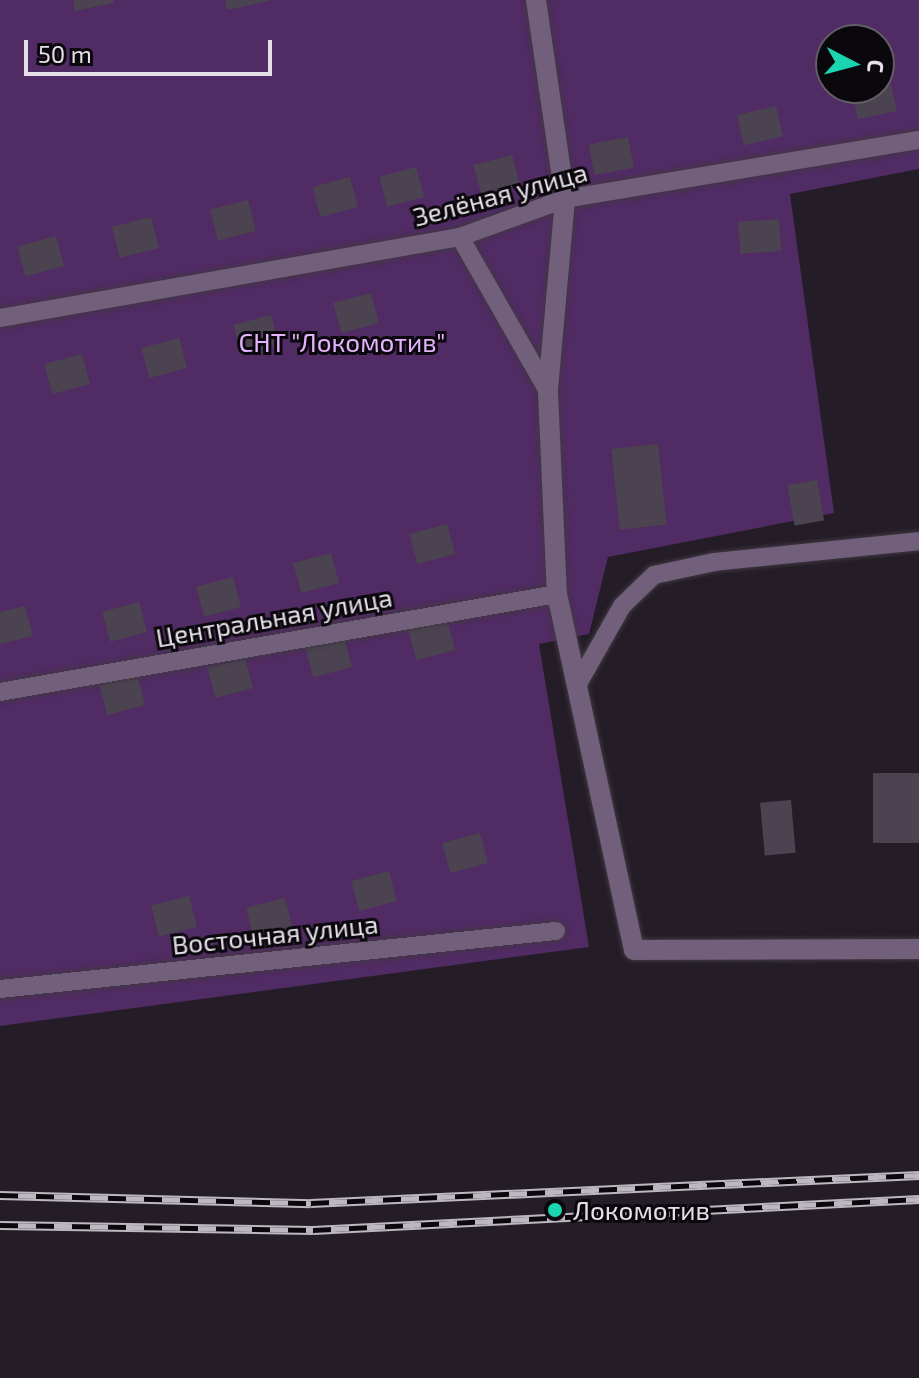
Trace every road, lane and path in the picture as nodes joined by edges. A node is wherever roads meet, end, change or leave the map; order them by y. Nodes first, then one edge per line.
1 (536, 0) edge
2 (919, 140) edge
3 (565, 199) junction
4 (460, 237) junction
5 (0, 318) edge
6 (548, 391) junction
7 (919, 541) edge
8 (557, 594) junction
9 (579, 682) junction
10 (0, 692) edge
11 (556, 931) dead end
12 (919, 949) edge
13 (0, 989) edge

1 - 3 street
2 - 3 lane, Зелёная улица
3 - 4 lane, Зелёная улица
3 - 6 street
4 - 5 lane, Зелёная улица
4 - 6 lane
6 - 8 street
7 - 9 lane
8 - 9 street
8 - 10 lane, Центральная улица
9 - 12 street
11 - 13 lane, Восточная улица

